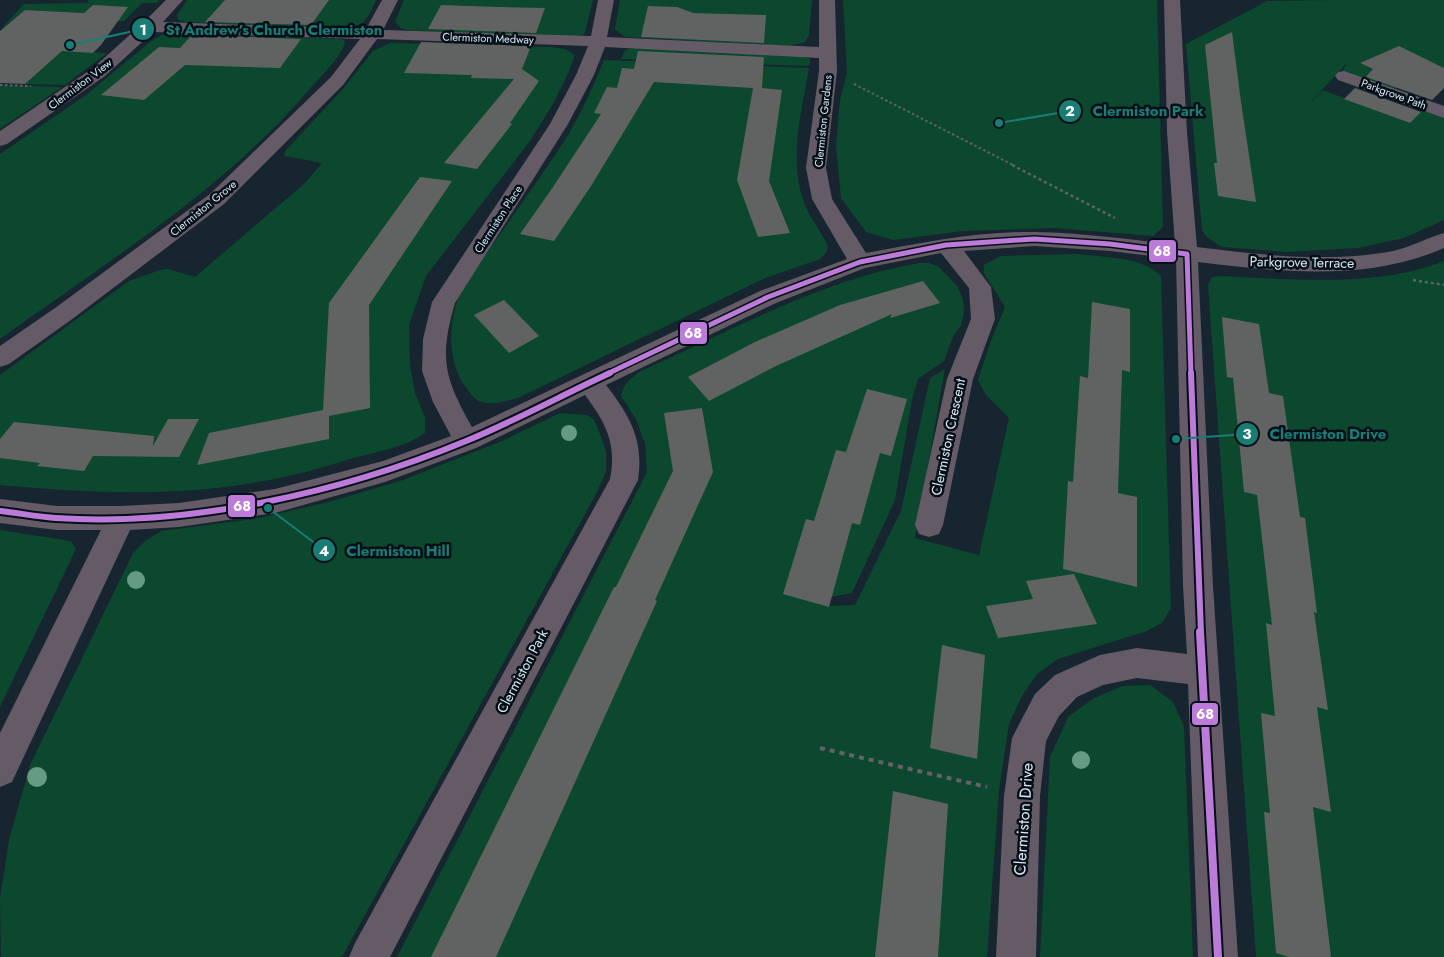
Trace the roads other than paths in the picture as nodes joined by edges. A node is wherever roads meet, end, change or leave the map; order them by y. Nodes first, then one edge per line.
1 (175, 0) edge
2 (390, 0) edge
3 (606, 0) edge
4 (827, 0) edge
5 (1172, 0) edge
6 (149, 27) junction
7 (370, 35) junction
8 (598, 42) junction
9 (828, 62) junction
10 (1344, 76) dead end
11 (1444, 112) edge
12 (0, 140) edge
13 (1444, 240) edge
14 (946, 245) junction
15 (1187, 254) junction
16 (860, 262) junction
17 (0, 358) edge
18 (589, 382) junction
19 (467, 441) junction
20 (0, 511) edge
21 (121, 518) junction
22 (930, 525) dead end
23 (1204, 671) junction
24 (0, 770) edge
25 (368, 957) edge
26 (1016, 957) edge
27 (1218, 957) edge

1 - 6 street, Clermiston View
2 - 7 street, Clermiston Grove
3 - 8 street, Clermiston Place
4 - 9 street, Clermiston Gardens
5 - 15 street
6 - 7 street, Clermiston Medway
6 - 12 street, Clermiston View
7 - 8 street, Clermiston Medway
7 - 17 street, Clermiston Grove
8 - 9 street, Clermiston Medway
8 - 19 street, Clermiston Place
9 - 16 street, Clermiston Gardens
10 - 11 street, Parkgrove Path
13 - 15 street, Parkgrove Terrace
14 - 15 street
14 - 16 street
14 - 22 street, Clermiston Crescent
15 - 23 street
16 - 18 street
18 - 19 street
18 - 25 street, Clermiston Park
19 - 21 street
20 - 21 street
21 - 24 street
23 - 26 street, Clermiston Drive
23 - 27 street

